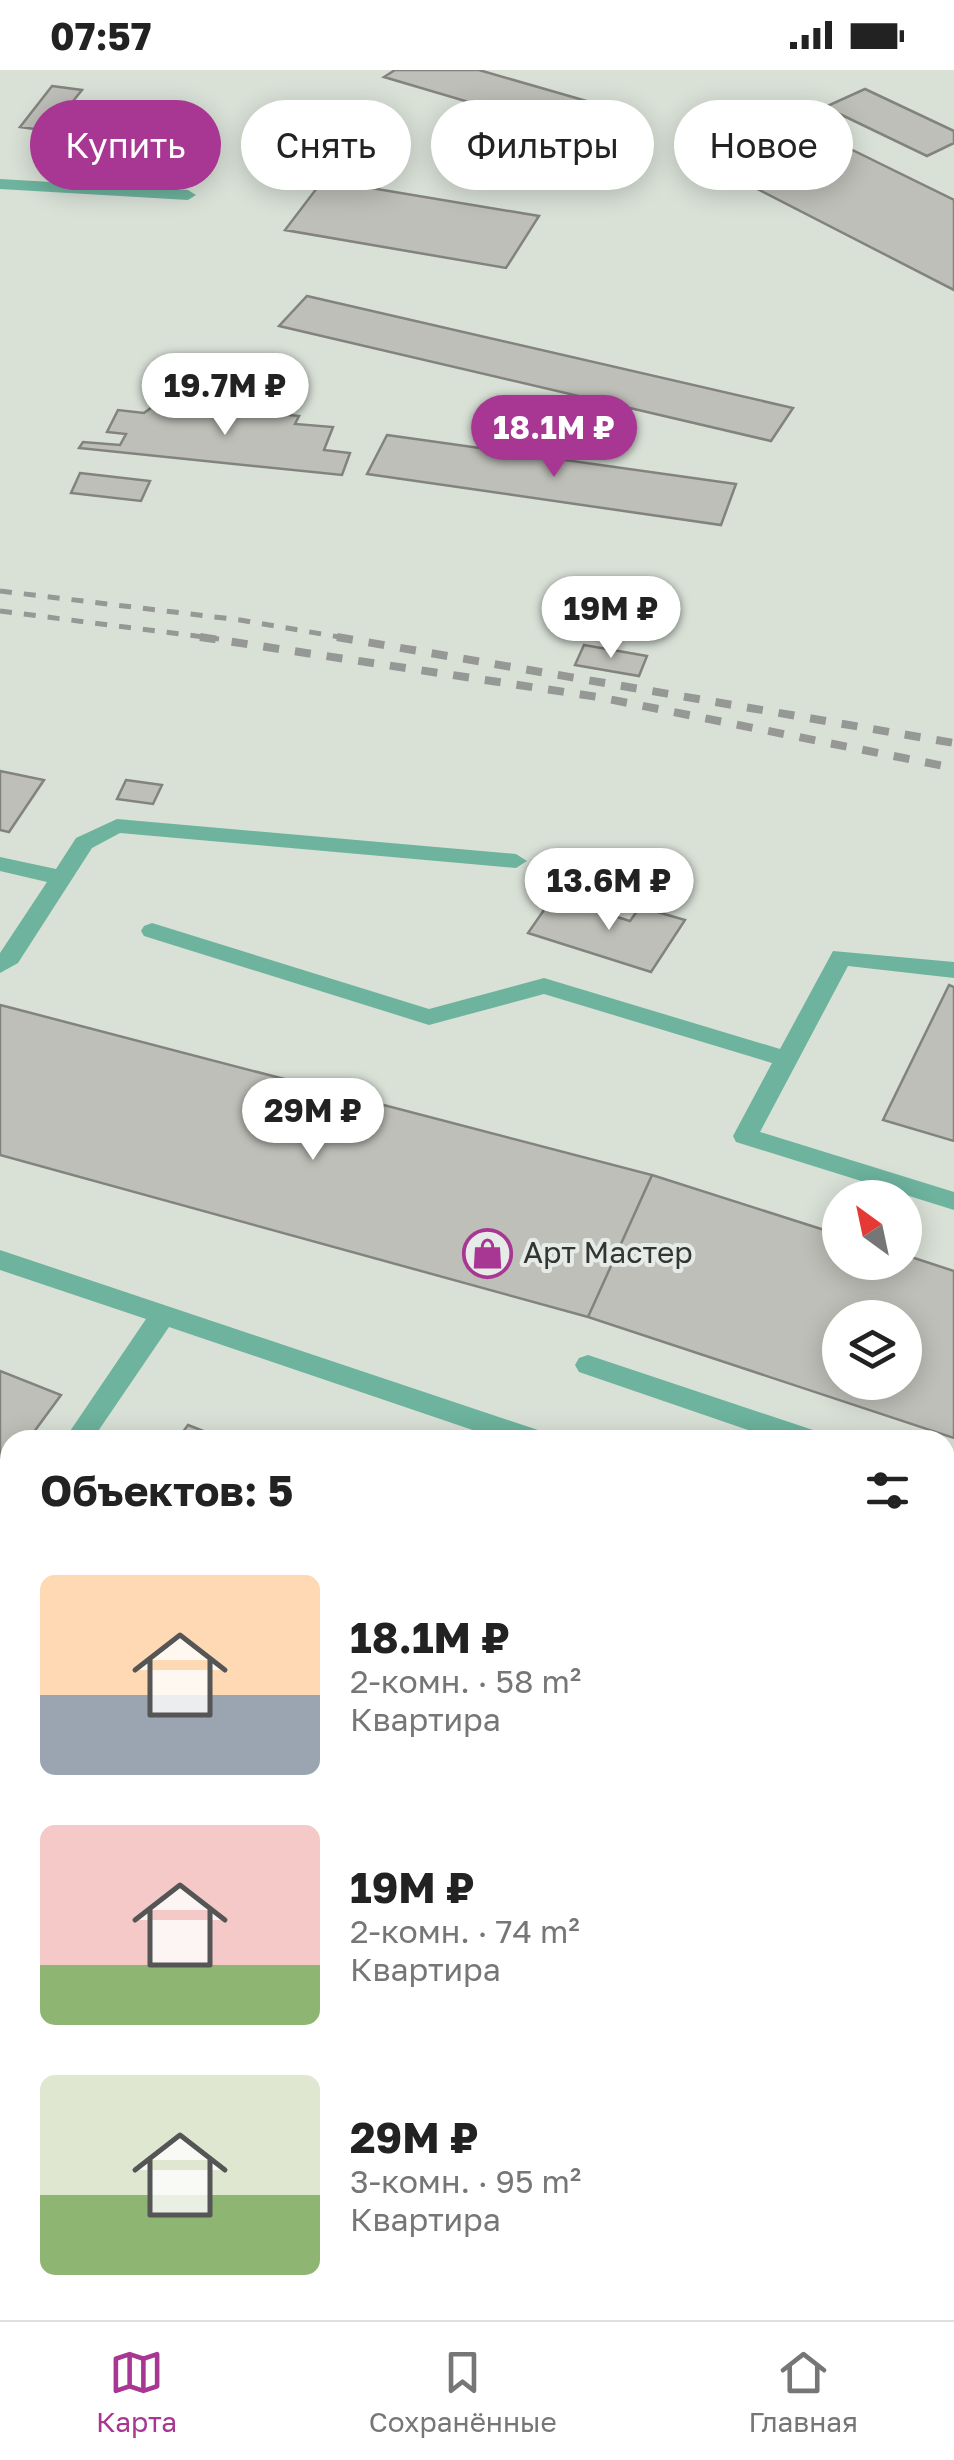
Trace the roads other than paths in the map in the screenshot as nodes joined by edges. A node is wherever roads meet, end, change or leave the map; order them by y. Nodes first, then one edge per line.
1 (0, 184) edge
2 (188, 194) dead end
3 (516, 860) dead end
4 (0, 864) edge
5 (61, 878) junction
6 (152, 931) dead end
7 (0, 965) edge
8 (954, 970) edge
9 (786, 1060) junction
10 (954, 1201) edge
11 (0, 1260) edge
12 (163, 1315) junction
13 (588, 1365) dead end
14 (84, 1430) edge
15 (504, 1430) edge
16 (780, 1430) edge

1 - 2 lane
3 - 5 lane
4 - 5 lane
5 - 7 lane
6 - 9 lane
8 - 9 lane
9 - 10 lane
11 - 12 lane
12 - 14 lane
12 - 15 lane
13 - 16 lane

